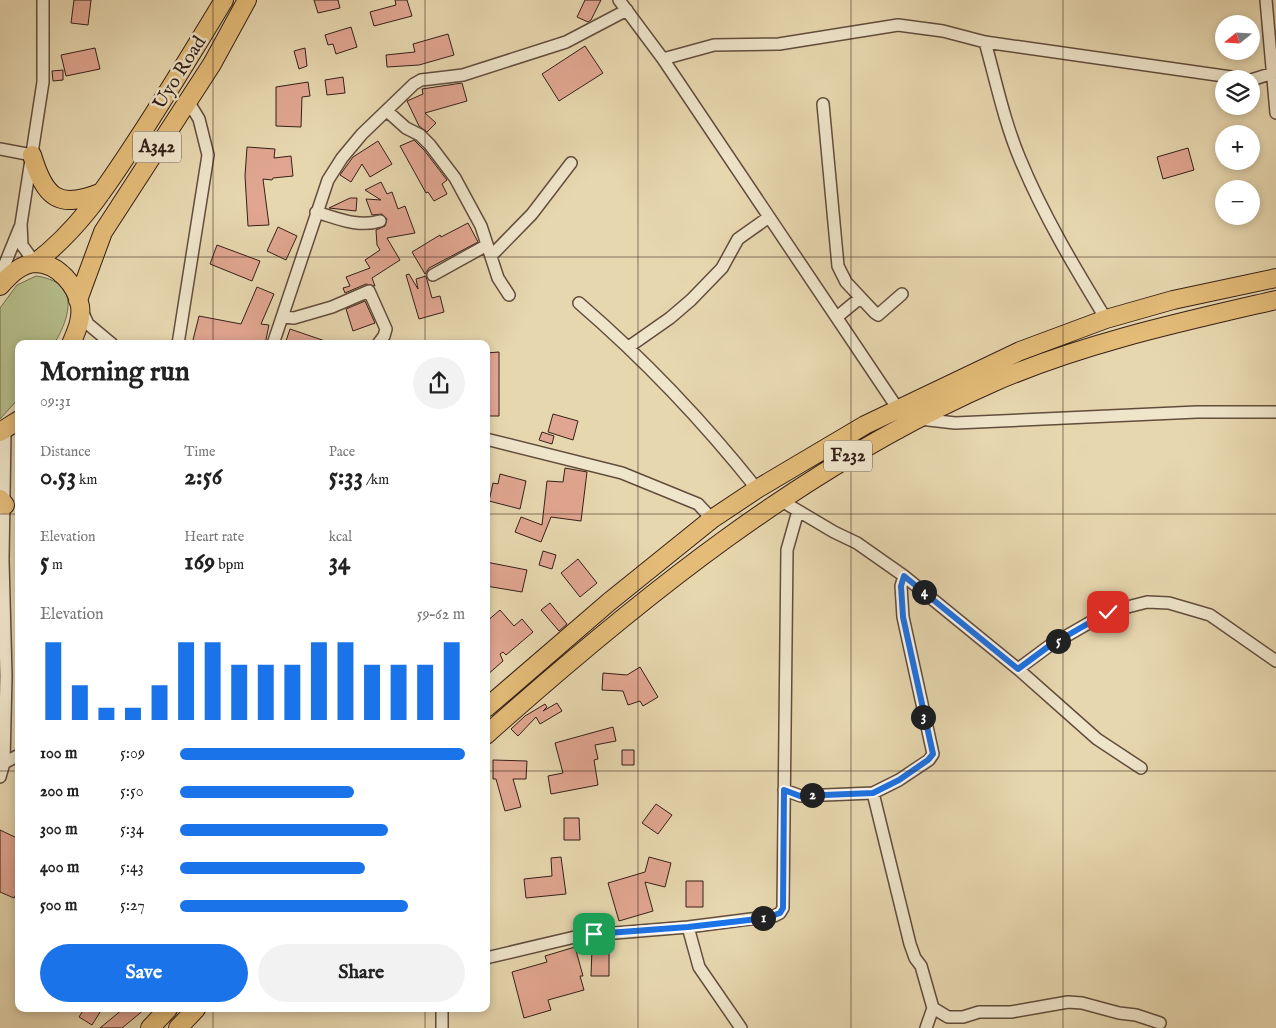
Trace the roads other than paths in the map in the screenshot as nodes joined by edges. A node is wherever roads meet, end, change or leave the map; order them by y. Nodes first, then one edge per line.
1 (43, 0) edge
2 (224, 0) edge
3 (247, 0) edge
4 (619, 0) edge
5 (1266, 0) edge
6 (627, 10) junction
7 (985, 42) junction
8 (663, 58) junction
9 (1274, 73) edge
10 (1215, 75) edge
11 (1260, 77) edge
12 (188, 101) junction
13 (823, 104) dead end
14 (388, 111) junction
15 (1276, 113) edge
16 (0, 148) edge
17 (32, 155) junction
18 (571, 163) dead end
19 (102, 192) junction
20 (316, 212) junction
21 (769, 217) junction
22 (380, 220) dead end
23 (21, 224) junction
24 (489, 250) junction
25 (36, 263) junction
26 (433, 275) dead end
27 (0, 276) edge
28 (1276, 278) edge
29 (0, 286) edge
30 (902, 294) dead end
31 (508, 295) dead end
32 (860, 298) junction
33 (1276, 300) edge
34 (579, 303) dead end
35 (79, 304) junction
36 (283, 317) junction
37 (837, 317) junction
38 (1106, 320) junction
39 (73, 340) edge
40 (107, 340) edge
41 (179, 340) edge
42 (275, 340) edge
43 (381, 340) edge
44 (630, 346) junction
45 (898, 409) junction
46 (1276, 412) edge
47 (918, 418) junction
48 (8, 428) edge
49 (490, 440) edge
50 (756, 490) junction
51 (780, 500) junction
52 (3, 502) edge
53 (798, 511) junction
54 (712, 519) junction
55 (904, 576) junction
56 (1276, 661) edge
57 (1018, 669) junction
58 (490, 705) edge
59 (490, 731) edge
60 (15, 757) edge
61 (4, 763) junction
62 (1142, 768) dead end
63 (0, 777) edge
64 (784, 790) junction
65 (873, 793) junction
66 (688, 927) junction
67 (490, 957) edge
68 (934, 1008) junction
69 (165, 1012) edge
70 (193, 1012) edge
71 (442, 1012) edge
72 (1160, 1024) dead end
73 (150, 1028) edge
74 (178, 1028) edge
75 (442, 1028) edge
76 (741, 1028) edge
77 (926, 1028) edge

1 - 17 street
2 - 19 highway, Uyo Road / A342
3 - 12 highway, Uyo Road / A342
4 - 6 street
5 - 9 street
6 - 8 street
6 - 14 street
7 - 8 street
7 - 10 street
7 - 38 street
8 - 21 street
9 - 11 street
9 - 15 street
12 - 35 highway, Uyo Road / A342
12 - 41 street
13 - 32 street
14 - 20 street
14 - 24 street
16 - 17 street
17 - 19 highway
17 - 23 street
18 - 24 street
19 - 25 highway, Uyo Road / A342
20 - 22 street
20 - 36 street
21 - 37 street
21 - 44 street
23 - 25 street
23 - 27 street
24 - 26 street
24 - 31 street
25 - 29 highway, A342
25 - 35 highway
28 - 38 highway, F232
30 - 32 street
32 - 37 street
33 - 47 highway, F232
34 - 44 street
35 - 39 highway, A342
35 - 40 street
36 - 42 street
36 - 43 street
37 - 45 street
38 - 45 highway, F232
44 - 50 street
45 - 47 street
45 - 50 highway, F232
46 - 47 street
47 - 51 highway, F232
48 - 52 street
49 - 54 street
50 - 54 highway, F232
51 - 53 street
51 - 59 highway, F232
52 - 61 street
53 - 55 street
53 - 64 street
54 - 58 highway, F232
55 - 57 street
55 - 65 street
56 - 57 street
57 - 62 street
60 - 61 street
61 - 63 street
64 - 65 street
64 - 66 street
65 - 68 street
66 - 67 street
66 - 76 street
68 - 72 street
68 - 77 street
69 - 73 highway
70 - 74 highway
71 - 75 street

